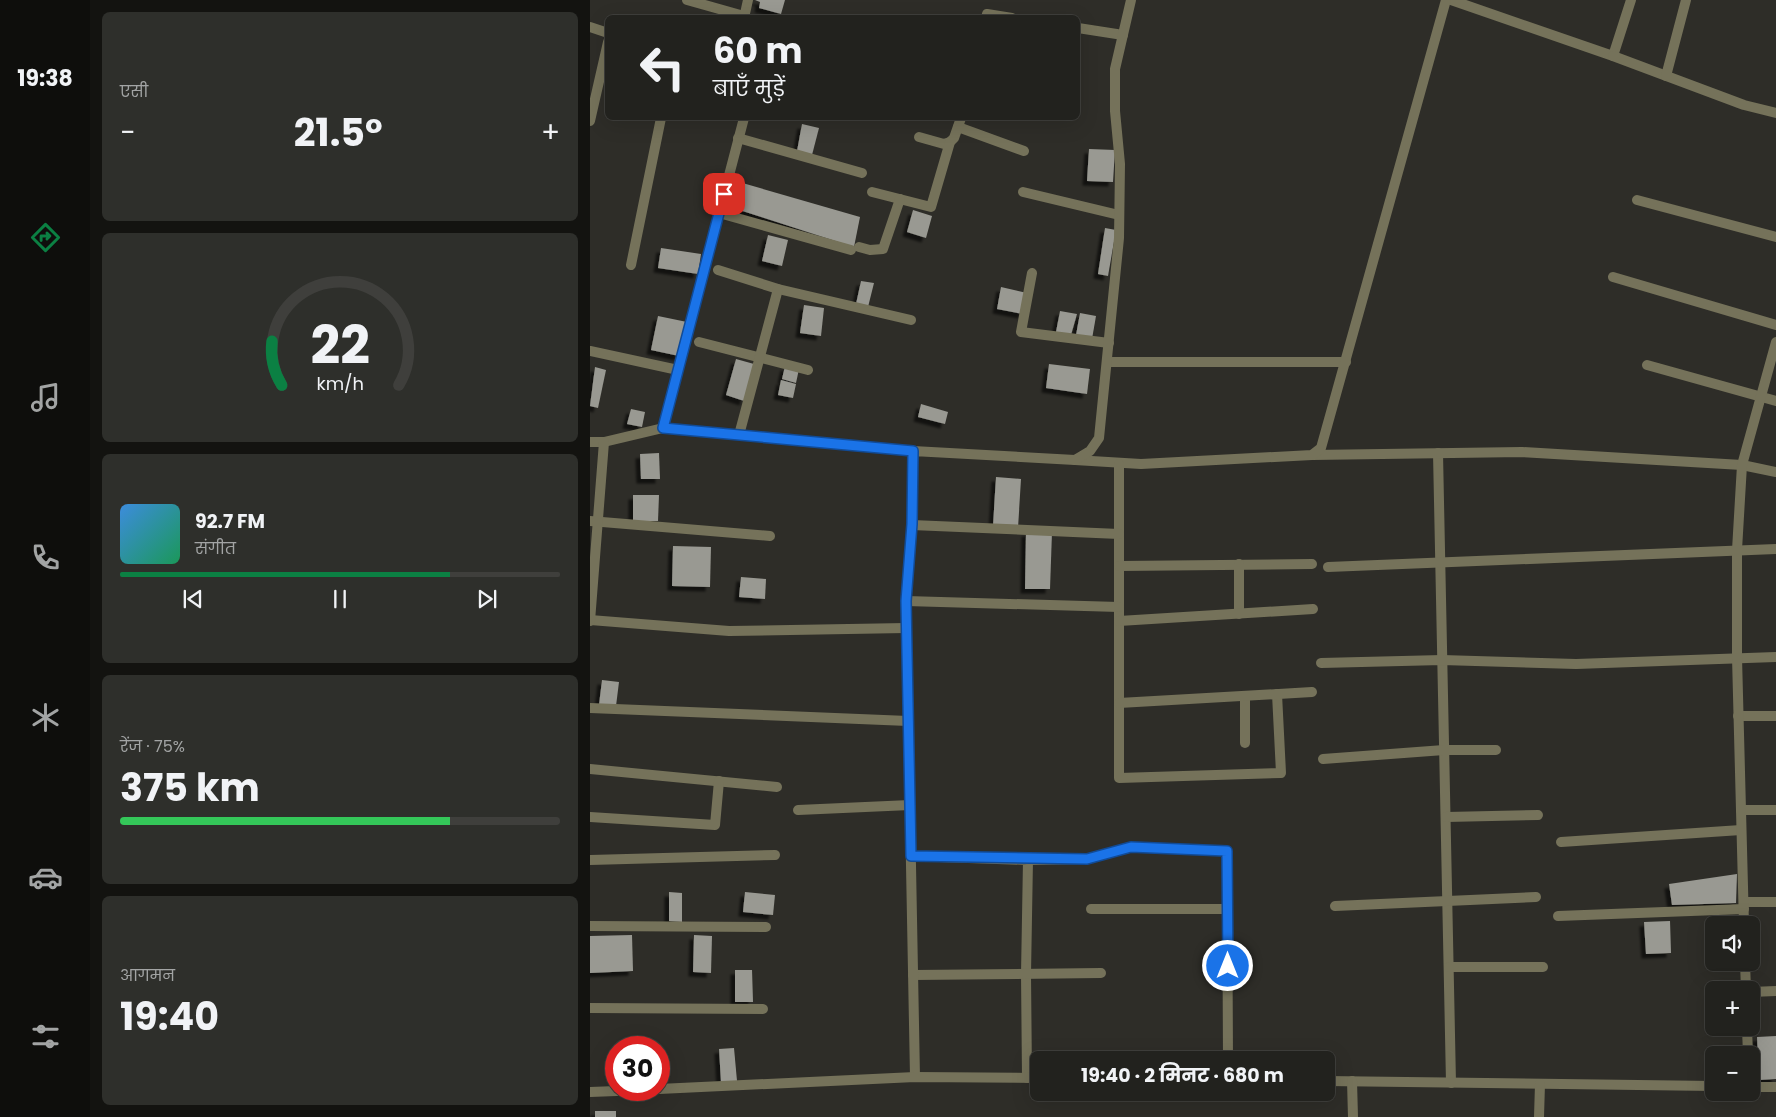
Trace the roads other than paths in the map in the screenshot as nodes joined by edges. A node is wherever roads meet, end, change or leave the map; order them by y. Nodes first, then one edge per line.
1 (687, 0) edge
2 (748, 0) edge
3 (1131, 0) edge
4 (1446, 0) edge
5 (1451, 0) edge
6 (1631, 0) edge
7 (1686, 0) edge
8 (737, 15) edge
9 (744, 15) edge
10 (590, 28) edge
11 (1080, 28) edge
12 (605, 32) edge
13 (1123, 35) junction
14 (605, 55) edge
15 (1613, 56) junction
16 (1666, 76) junction
17 (1776, 113) edge
18 (661, 120) edge
19 (743, 120) edge
20 (590, 121) edge
21 (960, 122) edge
22 (920, 137) dead end
23 (738, 138) junction
24 (950, 142) junction
25 (1024, 151) dead end
26 (862, 173) dead end
27 (872, 192) dead end
28 (1023, 192) dead end
29 (900, 199) junction
30 (1637, 200) dead end
31 (719, 213) junction
32 (1119, 215) junction
33 (1776, 237) edge
34 (631, 265) dead end
35 (718, 270) dead end
36 (1032, 273) dead end
37 (1613, 277) dead end
38 (778, 289) junction
39 (912, 320) dead end
40 (1776, 325) edge
41 (699, 342) dead end
42 (1776, 342) edge
43 (1110, 344) junction
44 (590, 351) edge
45 (760, 358) junction
46 (1108, 362) junction
47 (1346, 362) junction
48 (1647, 365) dead end
49 (678, 370) junction
50 (808, 370) dead end
51 (1762, 396) junction
52 (1776, 401) edge
53 (663, 428) junction
54 (739, 435) junction
55 (590, 442) edge
56 (604, 442) junction
57 (913, 451) junction
58 (1438, 453) junction
59 (1312, 455) junction
60 (1075, 460) junction
61 (1119, 464) junction
62 (1742, 465) junction
63 (1776, 472) edge
64 (594, 522) edge
65 (912, 524) junction
66 (1119, 534) junction
67 (770, 536) dead end
68 (1776, 549) edge
69 (1738, 550) junction
70 (1239, 564) junction
71 (1312, 564) dead end
72 (1440, 564) junction
73 (1119, 566) junction
74 (1328, 567) dead end
75 (906, 601) junction
76 (1119, 607) junction
77 (1313, 609) dead end
78 (1239, 614) junction
79 (590, 620) edge
80 (1119, 621) junction
81 (906, 628) junction
82 (1737, 657) junction
83 (1776, 657) edge
84 (1442, 660) junction
85 (1321, 663) dead end
86 (1312, 692) dead end
87 (1277, 694) junction
88 (1245, 696) junction
89 (1119, 704) junction
90 (590, 708) edge
91 (1738, 716) junction
92 (1776, 716) edge
93 (908, 721) junction
94 (1245, 742) dead end
95 (1444, 750) junction
96 (1496, 750) dead end
97 (1323, 759) dead end
98 (590, 769) edge
99 (719, 781) junction
100 (777, 787) dead end
101 (910, 805) junction
102 (798, 810) dead end
103 (1741, 810) junction
104 (1776, 810) edge
105 (1538, 815) dead end
106 (1446, 817) junction
107 (590, 818) edge
108 (1742, 830) junction
109 (1562, 842) dead end
110 (775, 855) dead end
111 (911, 856) junction
112 (590, 860) edge
113 (1028, 860) junction
114 (1536, 897) dead end
115 (1448, 901) junction
116 (1776, 902) edge
117 (1744, 905) junction
118 (1335, 906) dead end
119 (1091, 909) dead end
120 (1228, 909) junction
121 (1558, 916) dead end
122 (1744, 916) edge
123 (590, 926) edge
124 (766, 927) dead end
125 (1449, 967) junction
126 (1543, 967) dead end
127 (1101, 973) dead end
128 (1026, 974) junction
129 (913, 975) junction
130 (1776, 991) edge
131 (1760, 992) edge
132 (590, 1008) edge
133 (763, 1009) dead end
134 (1228, 1051) edge
135 (915, 1077) junction
136 (1027, 1078) joint
137 (1335, 1081) edge
138 (1352, 1081) junction
139 (1451, 1083) junction
140 (1540, 1084) junction
141 (1705, 1086) edge
142 (1760, 1087) edge
143 (1776, 1087) edge
144 (670, 1088) edge
145 (605, 1091) edge
146 (590, 1092) edge
147 (1353, 1117) edge
148 (1539, 1117) edge

1 - 8 street
2 - 9 street
3 - 13 street
4 - 47 street
5 - 15 street
6 - 15 street
7 - 16 street
10 - 12 street
11 - 13 street
13 - 32 street
14 - 20 street
15 - 16 street
16 - 17 street
18 - 34 street
19 - 23 street
21 - 24 street
21 - 25 street
22 - 24 street
23 - 26 street
23 - 31 street
24 - 29 street
27 - 29 street
28 - 32 street
29 - 31 street
30 - 33 street
31 - 49 street
32 - 43 street
35 - 38 street
36 - 43 street
37 - 40 street
38 - 39 street
38 - 45 street
41 - 45 street
42 - 51 street
43 - 46 street
44 - 49 street
45 - 50 street
45 - 54 street
46 - 47 street
46 - 60 street
47 - 59 street
48 - 51 street
49 - 53 street
51 - 52 street
51 - 62 street
53 - 54 street
53 - 56 street
54 - 57 street
55 - 56 street
56 - 64 street
57 - 60 street
57 - 65 street
58 - 59 street
58 - 62 street
58 - 72 street
59 - 61 street
60 - 61 street
61 - 66 street
62 - 63 street
62 - 69 street
64 - 67 street
64 - 79 street
65 - 66 street
65 - 75 street
66 - 73 street
68 - 69 street
69 - 72 street
69 - 82 street
70 - 71 street
70 - 73 street
70 - 78 street
72 - 74 street
72 - 84 street
73 - 76 street
75 - 76 street
75 - 81 street
76 - 80 street
77 - 78 street
78 - 80 street
79 - 81 street
80 - 89 street
81 - 93 street
82 - 83 street
82 - 84 street
82 - 91 street
84 - 85 street
84 - 95 street
86 - 87 street
87 - 88 street
87 - 89 street
88 - 89 street
88 - 94 street
90 - 93 street
91 - 92 street
91 - 103 street
93 - 101 street
95 - 96 street
95 - 97 street
95 - 106 street
98 - 99 street
99 - 100 street
99 - 107 street
101 - 102 street
101 - 111 street
103 - 104 street
103 - 108 street
105 - 106 street
106 - 115 street
108 - 109 street
108 - 117 street
110 - 112 street
111 - 113 street
111 - 129 street
113 - 120 street
113 - 128 street
114 - 115 street
115 - 118 street
115 - 125 street
116 - 117 street
117 - 121 street
117 - 122 street
119 - 120 street
120 - 134 street
123 - 124 street
125 - 126 street
125 - 139 street
127 - 128 street
128 - 129 street
128 - 136 street
129 - 135 street
130 - 131 street
132 - 133 street
135 - 136 street
135 - 144 street
137 - 138 street
138 - 139 street
138 - 147 street
139 - 140 street
140 - 141 street
140 - 148 street
142 - 143 street
145 - 146 street

